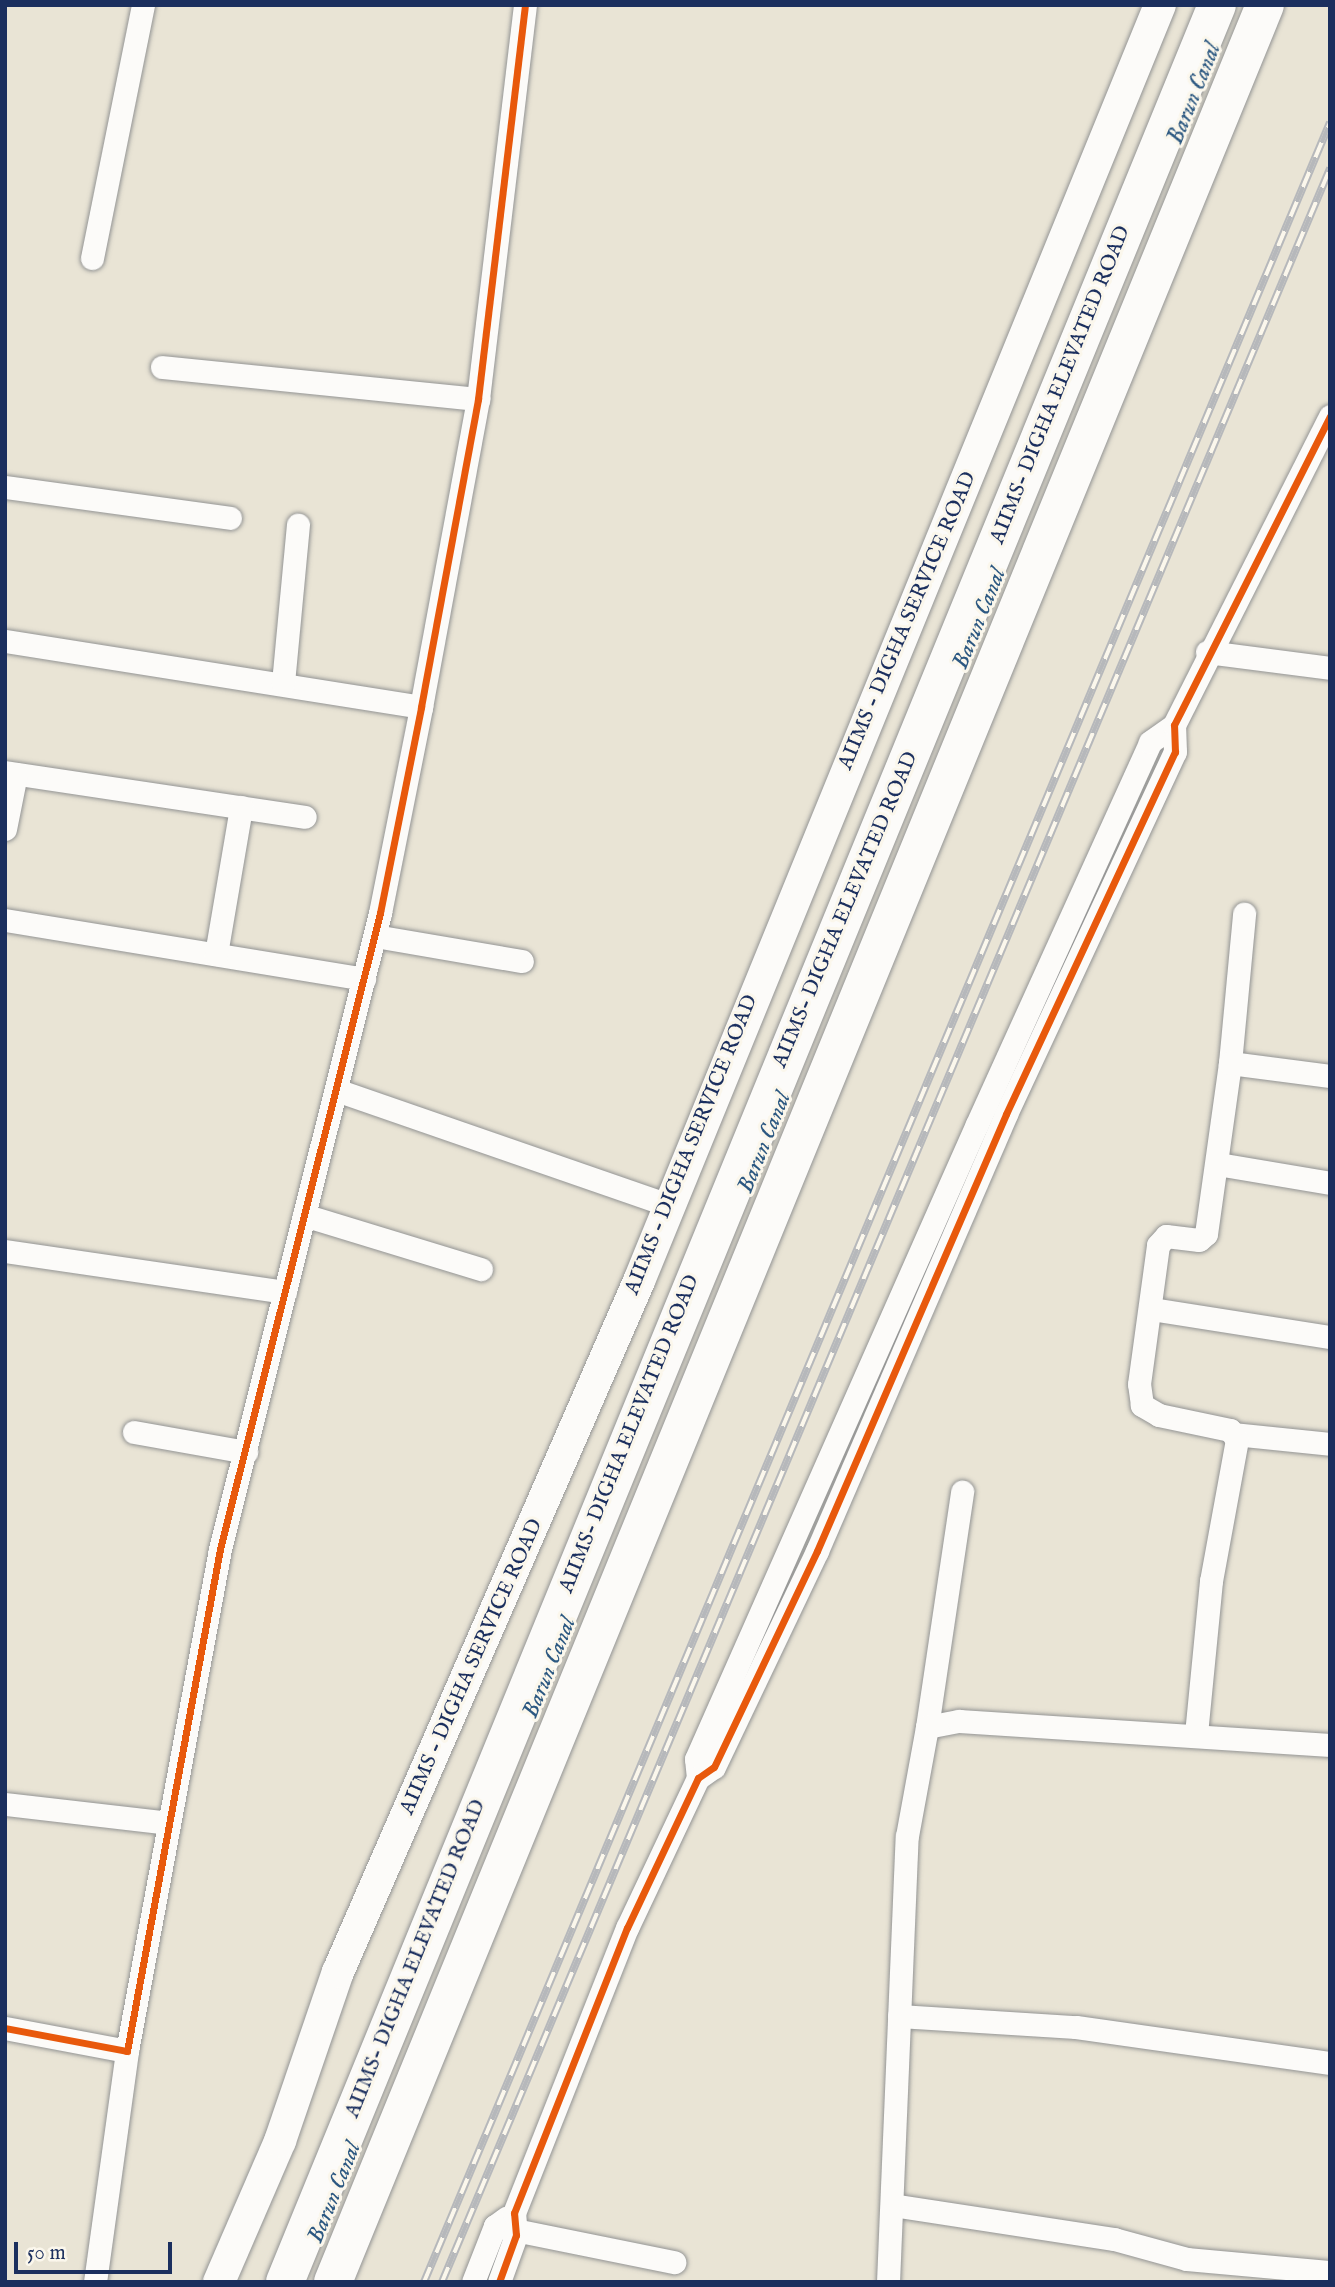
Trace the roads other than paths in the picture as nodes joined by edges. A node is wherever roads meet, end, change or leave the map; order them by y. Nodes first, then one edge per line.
1 (143, 5) edge
2 (1160, 5) edge
3 (1217, 5) edge
4 (1265, 5) edge
5 (519, 7) edge
6 (92, 258) dead end
7 (162, 367) dead end
8 (478, 399) junction
9 (1330, 416) edge
10 (5, 487) edge
11 (230, 518) dead end
12 (298, 525) dead end
13 (5, 641) edge
14 (1207, 652) junction
15 (1330, 668) edge
16 (283, 683) junction
17 (421, 707) junction
18 (11, 773) edge
19 (241, 807) junction
20 (305, 817) dead end
21 (5, 829) edge
22 (1244, 915) dead end
23 (5, 920) edge
24 (375, 936) junction
25 (216, 954) junction
26 (522, 961) dead end
27 (364, 979) junction
28 (1230, 1063) junction
29 (1330, 1076) edge
30 (336, 1090) junction
31 (1218, 1164) junction
32 (1330, 1183) edge
33 (669, 1205) junction
34 (304, 1215) junction
35 (5, 1251) edge
36 (481, 1269) dead end
37 (285, 1292) junction
38 (1152, 1310) junction
39 (1330, 1337) edge
40 (134, 1432) dead end
41 (1234, 1434) junction
42 (1330, 1444) edge
43 (246, 1452) junction
44 (962, 1492) dead end
45 (927, 1727) junction
46 (1196, 1734) junction
47 (1330, 1745) edge
48 (5, 1804) edge
49 (169, 1823) junction
50 (899, 2016) junction
51 (5, 2028) edge
52 (127, 2051) junction
53 (1330, 2063) edge
54 (892, 2206) junction
55 (515, 2224) junction
56 (674, 2262) dead end
57 (1330, 2272) edge
58 (95, 2282) edge
59 (219, 2282) edge
60 (285, 2282) edge
61 (333, 2282) edge
62 (473, 2282) edge
63 (499, 2282) edge
64 (888, 2282) edge

1 - 6 street
2 - 33 main road, AIIMS - DIGHA SERVICE ROAD
3 - 60 highway, AIIMS- DIGHA ELEVATED ROAD
4 - 61 highway, AIIMS- DIGHA ELEVATED ROAD
5 - 8 street
7 - 8 street
8 - 17 street
9 - 14 street
10 - 11 street
12 - 16 street
13 - 16 street
14 - 15 street
14 - 55 street
16 - 17 street
17 - 24 street
18 - 19 street
18 - 21 street
19 - 20 street
19 - 25 street
22 - 28 street
23 - 25 street
24 - 26 street
24 - 27 street
25 - 27 street
27 - 30 street
28 - 29 street
28 - 31 street
30 - 33 street
30 - 34 street
31 - 32 street
31 - 38 street
33 - 59 main road, AIIMS - DIGHA SERVICE ROAD
34 - 36 street
34 - 37 street
35 - 37 street
37 - 43 street
38 - 39 street
38 - 41 street
40 - 43 street
41 - 42 street
41 - 46 street
43 - 49 street
44 - 45 street
45 - 46 street
45 - 50 street
46 - 47 street
48 - 49 street
49 - 52 street
50 - 53 street
50 - 54 street
51 - 52 street
52 - 58 street
54 - 57 street
54 - 64 street
55 - 56 street
55 - 62 street
55 - 63 street

